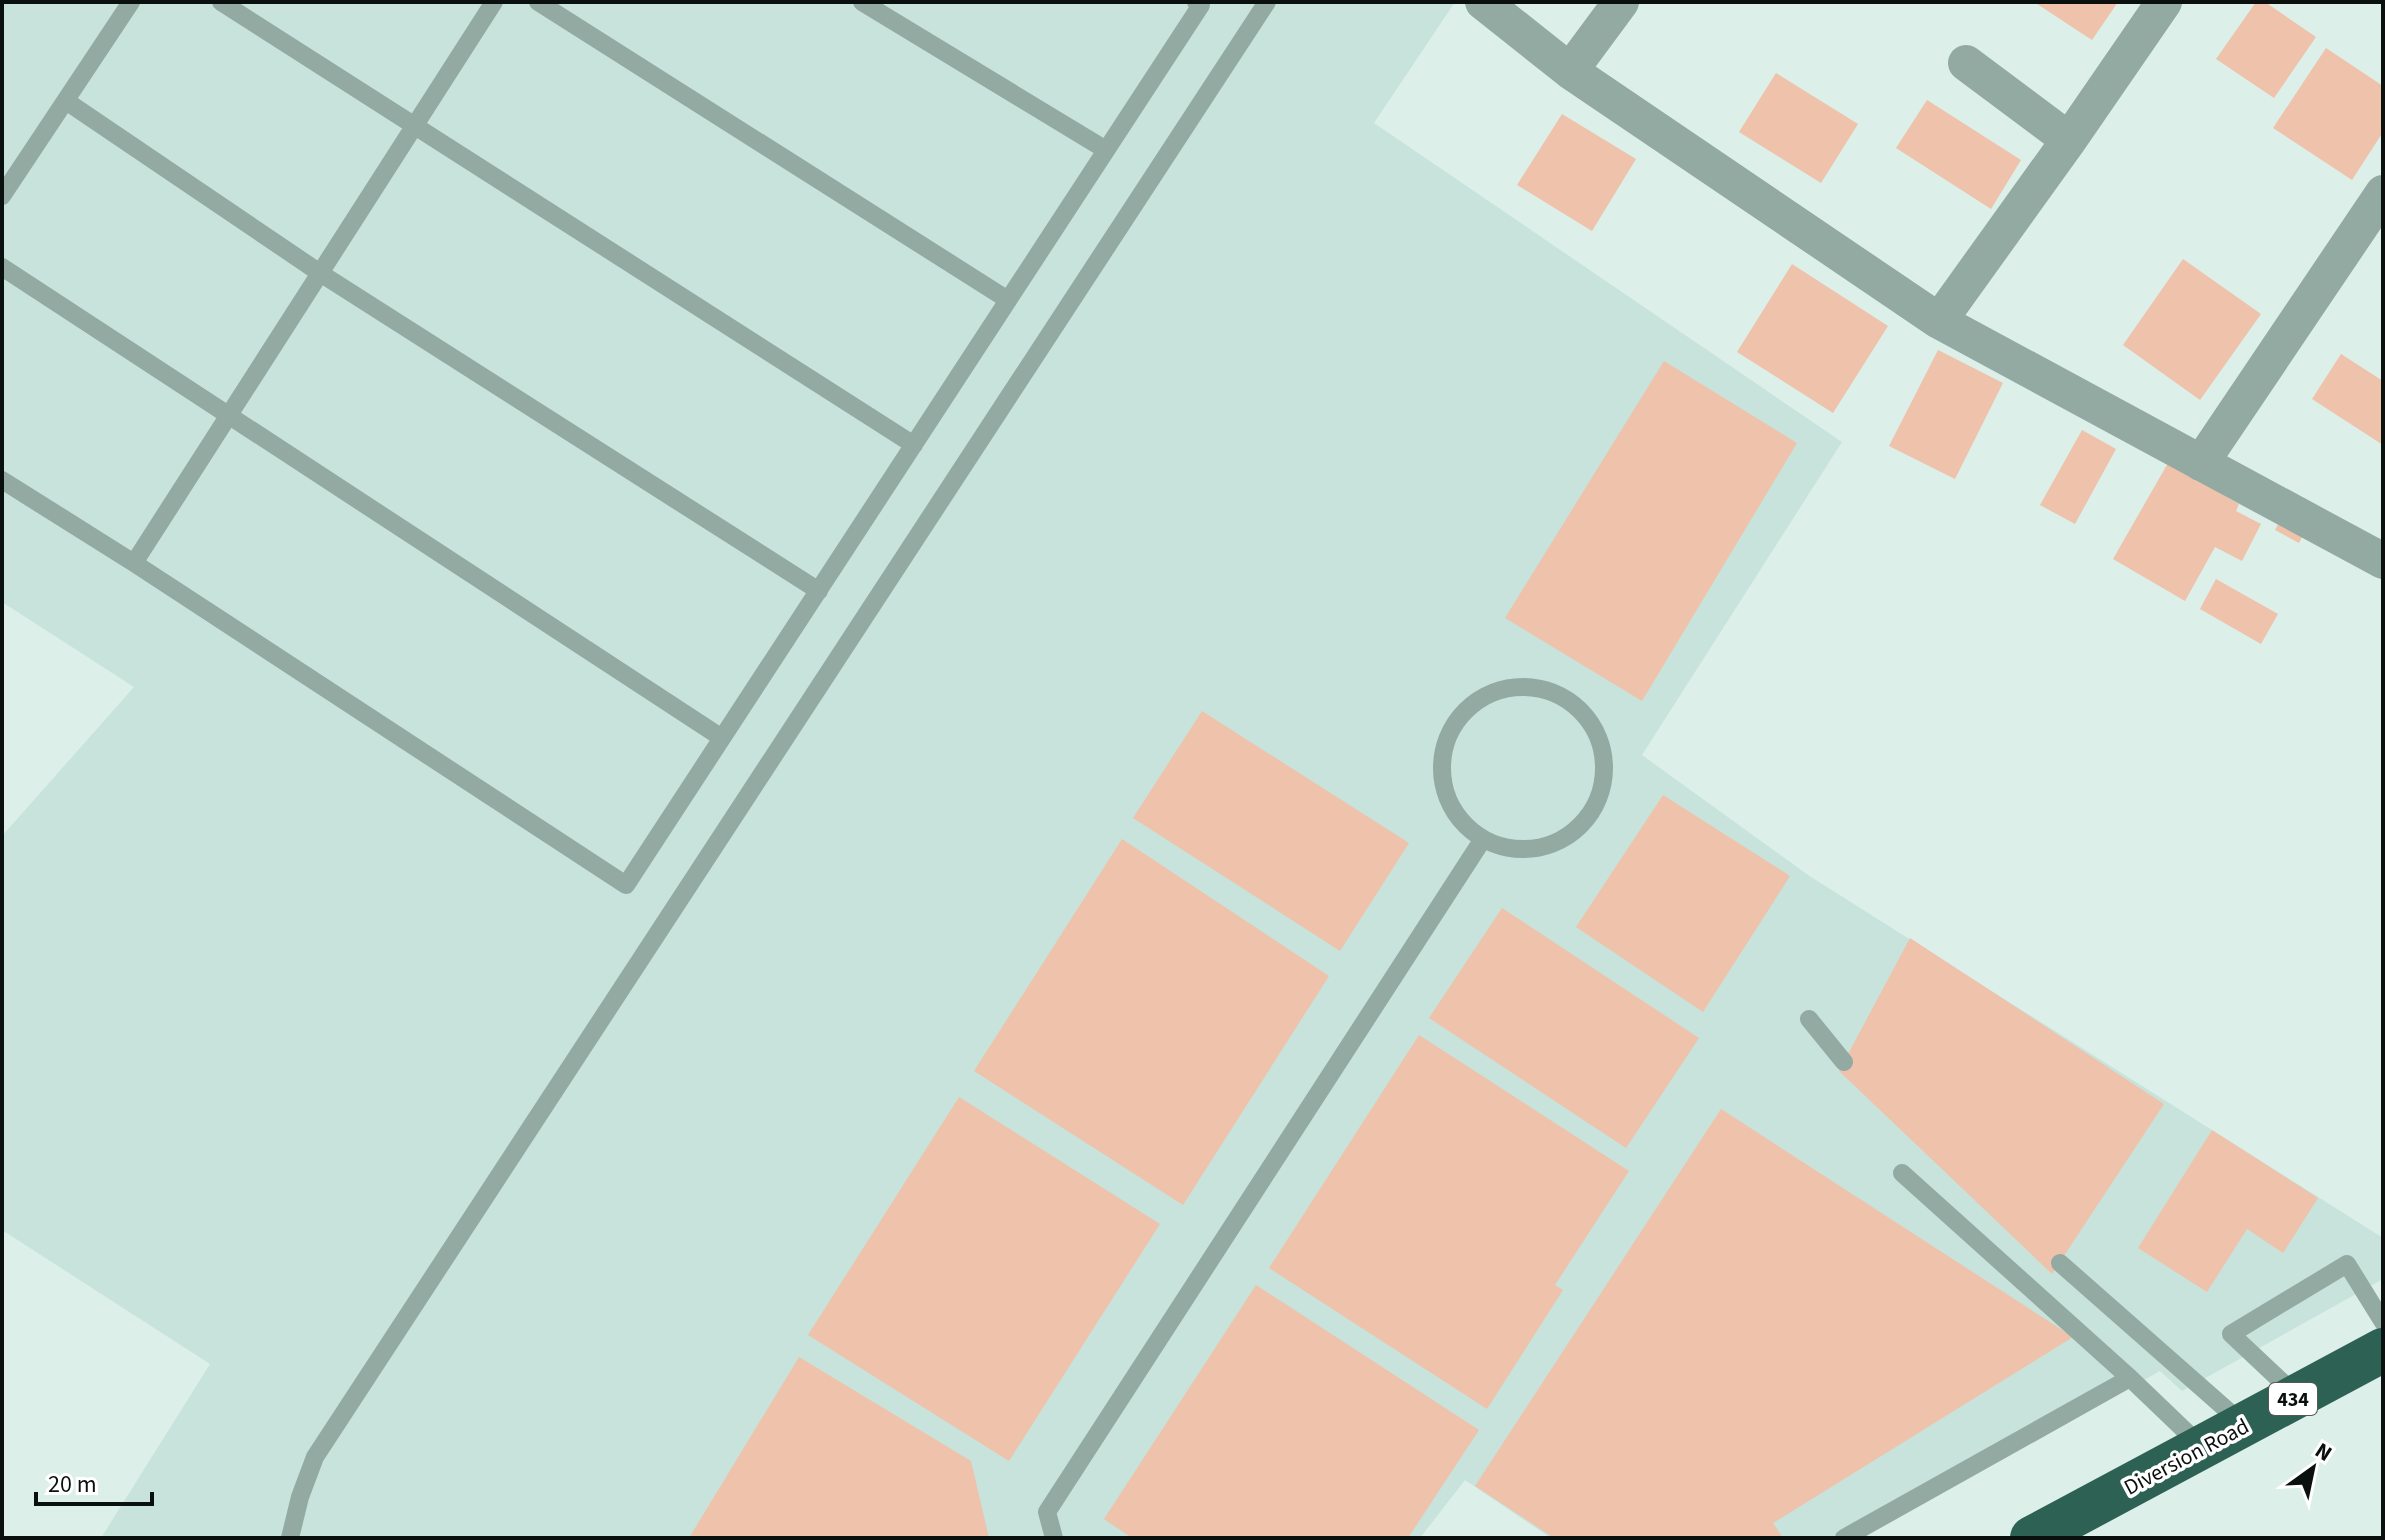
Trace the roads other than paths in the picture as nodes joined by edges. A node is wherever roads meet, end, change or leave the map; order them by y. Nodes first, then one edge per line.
1 (131, 2) edge
2 (221, 2) edge
3 (494, 2) edge
4 (538, 2) edge
5 (862, 2) edge
6 (1267, 2) edge
7 (1483, 2) edge
8 (1621, 2) edge
9 (2164, 2) edge
10 (1202, 3) edge
11 (1966, 63) dead end
12 (1570, 71) junction
13 (66, 101) junction
14 (414, 126) junction
15 (2069, 140) junction
16 (1106, 150) junction
17 (2383, 193) edge
18 (2, 196) edge
19 (2, 267) edge
20 (320, 273) junction
21 (1008, 300) junction
22 (1939, 321) junction
23 (228, 416) junction
24 (914, 445) junction
25 (2201, 463) junction
26 (2, 480) edge
27 (2383, 561) edge
28 (134, 563) junction
29 (819, 591) junction
30 (722, 738) junction
31 (1483, 839) junction
32 (1809, 1019) dead end
33 (1844, 1062) dead end
34 (1902, 1173) dead end
35 (2060, 1263) dead end
36 (2383, 1322) edge
37 (2383, 1350) edge
38 (2130, 1378) junction
39 (2297, 1396) junction
40 (2244, 1425) junction
41 (2203, 1447) junction
42 (290, 1538) edge
43 (1054, 1538) edge
44 (1844, 1538) edge
45 (2032, 1538) edge

1 - 13 lane
2 - 14 lane
3 - 14 lane
4 - 21 lane
5 - 16 lane
6 - 42 lane
7 - 12 street
8 - 12 street
9 - 15 street
10 - 16 lane
11 - 15 street
12 - 22 street
13 - 18 lane
13 - 20 lane
14 - 20 lane
14 - 24 lane
15 - 22 street
16 - 21 lane
17 - 25 street
19 - 23 lane
20 - 23 lane
20 - 29 lane
21 - 24 lane
22 - 25 street
23 - 28 lane
23 - 30 lane
24 - 29 lane
25 - 27 street
26 - 28 lane
28 - 30 lane
29 - 30 lane
31 - 31 lane
31 - 43 lane
32 - 33 lane
34 - 38 lane
35 - 40 lane
36 - 39 lane
37 - 39 highway, Diversion Road / 434
38 - 41 lane
38 - 44 lane
39 - 40 highway, Diversion Road / 434
40 - 41 highway, Diversion Road / 434
41 - 45 highway, Diversion Road / 434

